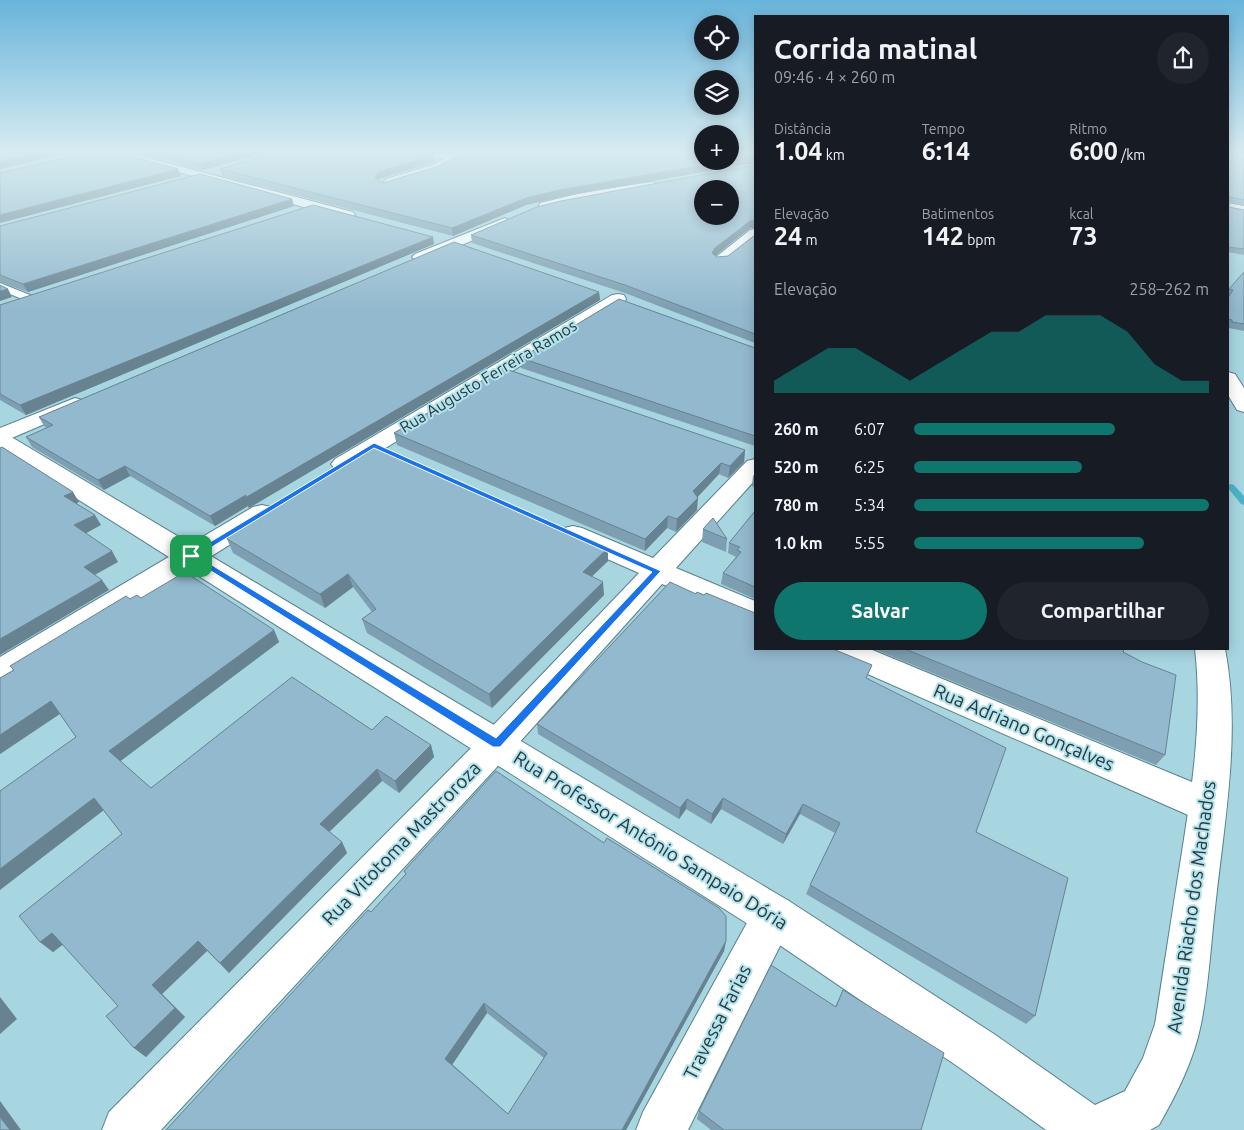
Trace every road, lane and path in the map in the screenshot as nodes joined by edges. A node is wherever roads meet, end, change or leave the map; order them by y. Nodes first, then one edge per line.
1 (305, 204) edge
2 (558, 204) edge
3 (314, 206) junction
4 (1229, 207) edge
5 (1244, 210) edge
6 (286, 215) edge
7 (362, 218) edge
8 (752, 237) edge
9 (446, 241) junction
10 (474, 250) edge
11 (721, 260) edge
12 (408, 262) edge
13 (0, 286) edge
14 (594, 290) edge
15 (50, 293) edge
16 (30, 299) junction
17 (8, 306) edge
18 (500, 369) junction
19 (528, 379) edge
20 (1229, 380) edge
21 (91, 398) edge
22 (1244, 406) edge
23 (1229, 414) edge
24 (1244, 418) edge
25 (0, 438) edge
26 (374, 445) junction
27 (401, 458) edge
28 (752, 458) edge
29 (324, 476) edge
30 (282, 501) edge
31 (548, 522) edge
32 (191, 556) junction
33 (657, 571) junction
34 (754, 613) edge
35 (842, 650) edge
36 (1210, 650) edge
37 (0, 672) edge
38 (497, 744) junction
39 (1208, 806) junction
40 (774, 916) junction
41 (127, 1130) edge
42 (661, 1130) edge
43 (1088, 1130) edge
44 (1097, 1130) edge

1 - 3 street
2 - 9 street
3 - 6 street
3 - 7 street
4 - 5 street
8 - 11 street
9 - 10 street
9 - 12 street
13 - 16 lane
14 - 18 street, Rua Augusto Ferreira Ramos
15 - 16 street
16 - 17 street
18 - 19 street
18 - 26 street, Rua Augusto Ferreira Ramos
20 - 22 street
21 - 25 street
23 - 24 street
25 - 32 street, Rua Professor Antônio Sampaio Dória
26 - 27 street
26 - 29 street, Rua Augusto Ferreira Ramos
28 - 33 street, Rua Vitotoma Mastroroza
30 - 32 street
31 - 33 street
32 - 37 street
32 - 38 street, Rua Professor Antônio Sampaio Dória
33 - 34 street
33 - 38 street, Rua Vitotoma Mastroroza
35 - 39 street, Rua Adriano Gonçalves
36 - 39 street, Avenida Riacho dos Machados
38 - 40 street, Rua Professor Antônio Sampaio Dória
38 - 41 street, Rua Vitotoma Mastroroza
39 - 44 street, Avenida Riacho dos Machados
40 - 42 street, Travessa Farias
40 - 43 street, Rua Professor Antônio Sampaio Dória

